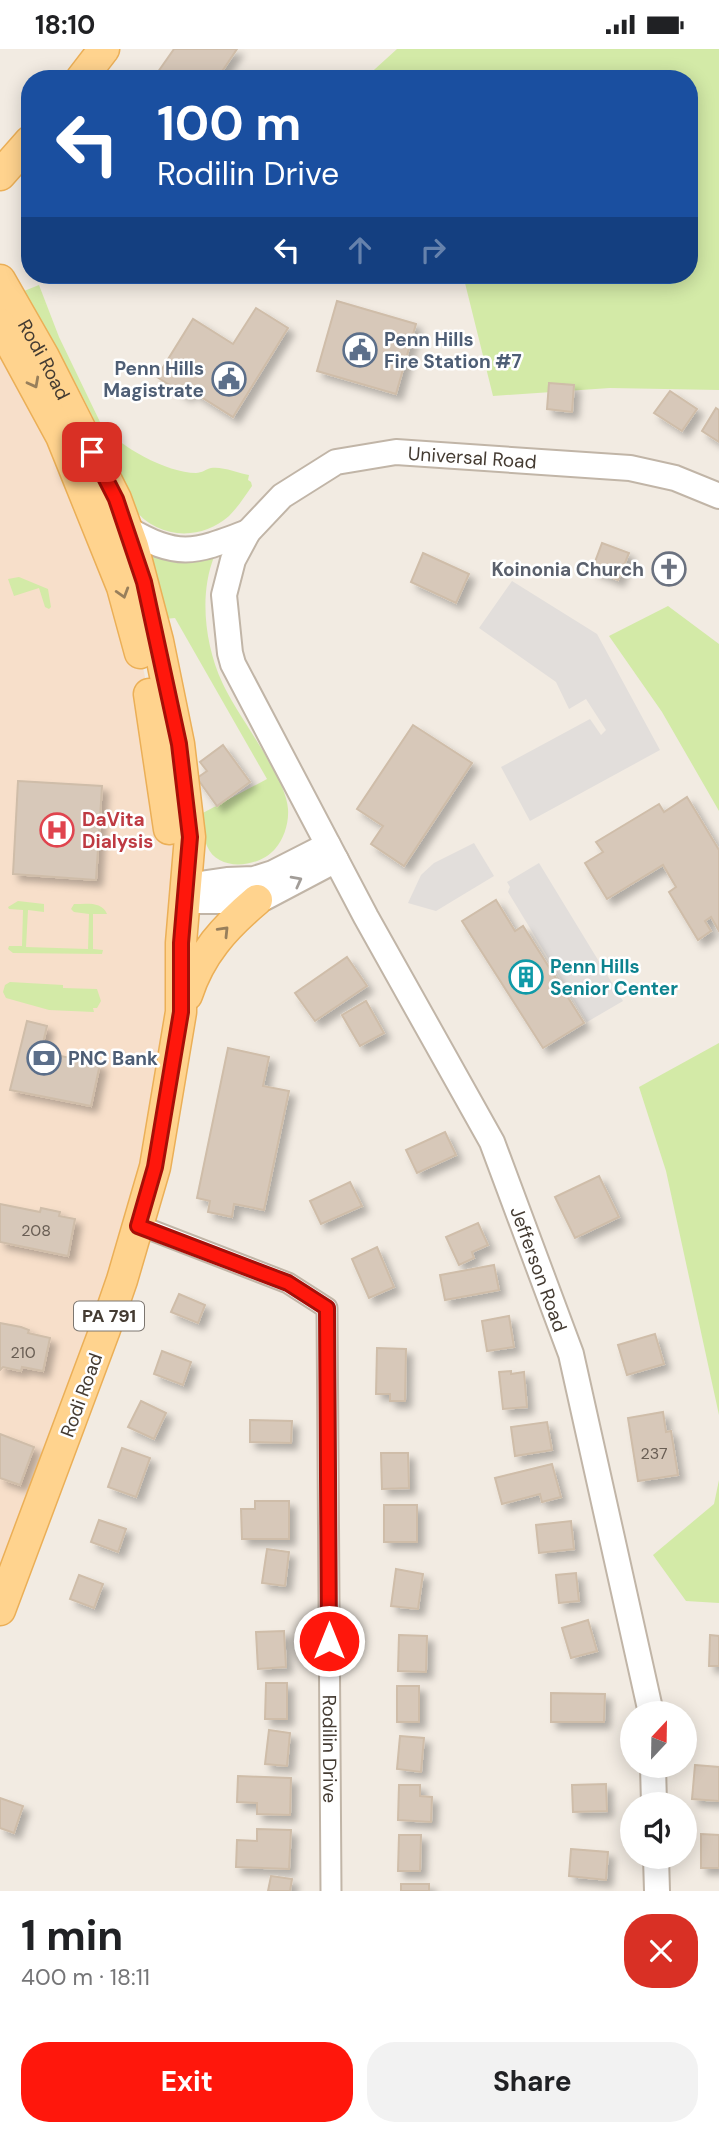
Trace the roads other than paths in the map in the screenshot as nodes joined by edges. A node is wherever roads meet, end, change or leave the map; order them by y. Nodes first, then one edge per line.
1 (104, 49) edge
2 (89, 70) edge
3 (21, 151) edge
4 (0, 175) edge
5 (0, 280) edge
6 (0, 324) edge
7 (719, 496) edge
8 (126, 528) junction
9 (248, 532) junction
10 (290, 775) joint
11 (332, 852) junction
12 (185, 893) junction
13 (257, 899) junction
14 (181, 1012) junction
15 (138, 1226) junction
16 (0, 1610) edge
17 (648, 1701) edge
18 (656, 1869) edge
19 (331, 1891) edge
20 (657, 1891) edge

1 - 2 main road
3 - 4 main road
5 - 8 main road, Rodi Road / PA 791
6 -> 12 main road, Rodi Road / PA 791
7 - 9 street, Universal Road
8 - 9 street, Universal Road
8 - 12 main road, Rodi Road / PA 791
9 - 10 street, Universal Road
10 - 11 street, Jefferson Road
11 - 12 street
13 -> 11 street
11 - 17 street, Jefferson Road
12 - 13 street
12 - 14 main road, Rodi Road / PA 791
14 -> 13 main road
14 - 15 main road, Rodi Road / PA 791
15 - 16 main road, Rodi Road / PA 791
15 - 19 street, Rodilin Drive
18 - 20 street

